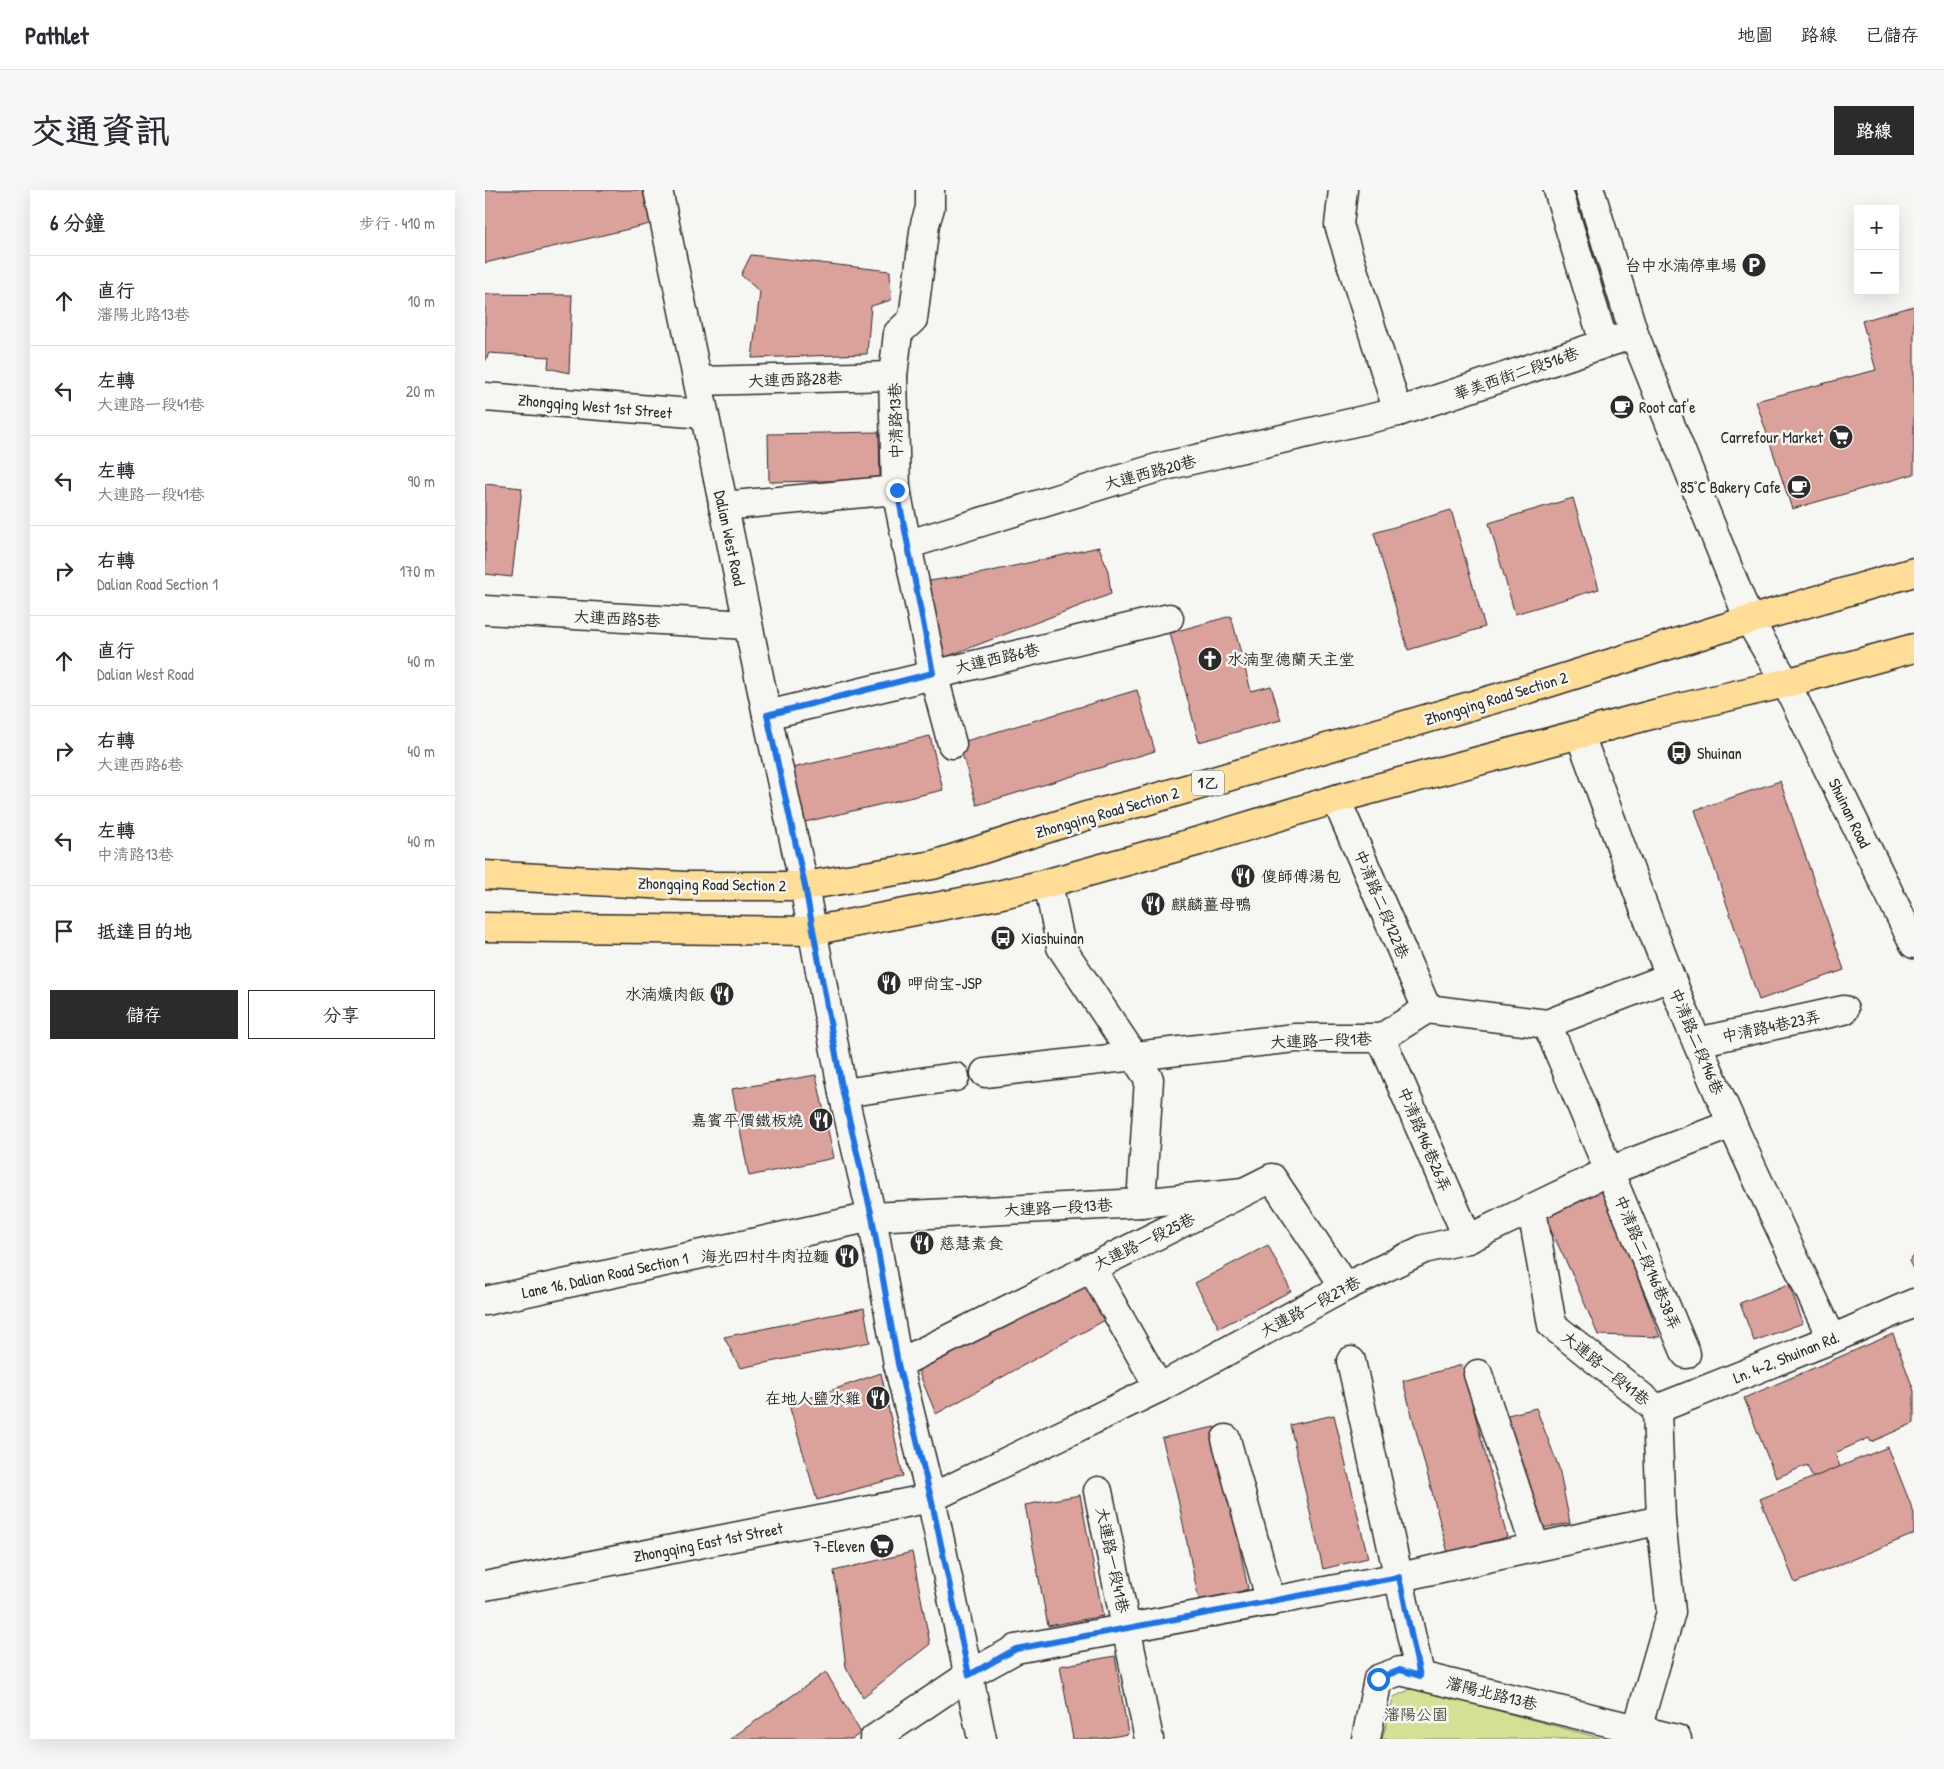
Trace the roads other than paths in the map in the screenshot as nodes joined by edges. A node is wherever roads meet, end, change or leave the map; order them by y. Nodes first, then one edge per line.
1 (658, 190) edge
2 (930, 190) edge
3 (1343, 190) edge
4 (1558, 190) edge
5 (1590, 190) edge
6 (1633, 334) junction
7 (1604, 343) junction
8 (893, 376) junction
9 (698, 382) junction
10 (485, 397) edge
11 (1398, 412) junction
12 (704, 414) junction
13 (897, 490) junction
14 (723, 506) junction
15 (907, 545) junction
16 (1914, 572) edge
17 (485, 610) edge
18 (1169, 618) dead end
19 (1749, 620) junction
20 (748, 625) junction
21 (1914, 648) edge
22 (933, 673) junction
23 (1786, 683) junction
24 (767, 715) junction
25 (1580, 735) junction
26 (952, 744) dead end
27 (1336, 799) junction
28 (485, 876) edge
29 (1048, 883) junction
30 (805, 886) junction
31 (485, 927) edge
32 (811, 931) junction
33 (1914, 944) edge
34 (1670, 977) junction
35 (1427, 1009) junction
36 (1844, 1010) dead end
37 (1547, 1024) junction
38 (1381, 1038) junction
39 (1697, 1042) junction
40 (1132, 1057) junction
41 (985, 1073) dead end
42 (955, 1077) dead end
43 (843, 1093) junction
44 (1731, 1124) junction
45 (1609, 1171) junction
46 (1243, 1192) junction
47 (1141, 1203) junction
48 (1532, 1210) junction
49 (872, 1217) junction
50 (1468, 1239) junction
51 (1091, 1267) junction
52 (1345, 1287) junction
53 (485, 1301) edge
54 (1914, 1303) edge
55 (1832, 1339) junction
56 (1686, 1354) dead end
57 (1351, 1361) dead end
58 (898, 1364) junction
59 (1478, 1374) dead end
60 (1159, 1388) junction
61 (1657, 1409) junction
62 (1226, 1438) dead end
63 (1098, 1491) dead end
64 (931, 1498) junction
65 (1661, 1520) junction
66 (1535, 1547) junction
67 (1399, 1577) junction
68 (485, 1586) edge
69 (1271, 1602) junction
70 (1128, 1629) junction
71 (969, 1675) junction
72 (1420, 1676) junction
73 (1637, 1729) junction
74 (874, 1739) edge
75 (982, 1739) edge
76 (1149, 1739) edge
77 (1366, 1739) edge
78 (1677, 1739) edge

1 - 9 street, Dalian West Road
2 - 8 street, 中清路13巷
3 - 11 street
4 - 7 street
5 - 6 street, Shuinan Road
6 - 7 street, 華美西街二段516巷
6 - 19 street, Shuinan Road
7 - 11 street, 華美西街二段516巷
8 - 9 street, 大連西路28巷
8 - 13 street, 中清路13巷
9 - 12 street, Dalian West Road
10 - 12 street, Zhongqing West 1st Street
11 - 15 street, 大連西路20巷
12 - 14 street, Dalian West Road
13 - 14 street
13 - 15 street, 中清路13巷
14 - 20 street, Dalian West Road
15 - 22 street, 中清路13巷
16 - 19 main road, Zhongqing Road Section 2 / 1乙
17 - 20 street, 大連西路5巷
18 - 22 street, 大連西路6巷
19 - 23 street, Shuinan Road
19 - 30 main road, Zhongqing Road Section 2 / 1乙
20 - 24 street, Dalian West Road
21 - 23 main road
22 - 24 street, 大連西路6巷
22 - 26 street, 中清路13巷
23 - 25 main road
23 - 33 street, Shuinan Road
24 - 30 street, Dalian West Road
25 - 27 main road
25 - 34 street, 中清路二段146巷
27 - 29 main road
27 - 35 street, 中清路二段122巷
28 - 30 main road, Zhongqing Road Section 2 / 1乙
29 - 32 main road
29 - 40 street
30 - 32 street, Dalian West Road
31 - 32 main road
32 - 43 street, Dalian West Road
34 - 37 street
34 - 39 street, 中清路二段146巷
35 - 37 street
35 - 38 street, 大連路一段1巷
36 - 39 street, 中清路4巷23弄
37 - 45 street, 中清路二段146巷38弄
38 - 40 street, 大連路一段1巷
38 - 50 street, 中清路146巷26弄
39 - 44 street, 中清路二段146巷
40 - 41 street, 大連路一段1巷
40 - 47 street
42 - 43 street
43 - 49 street, Dalian West Road
44 - 45 street
44 - 55 street, 中清路二段146巷
45 - 48 street
45 - 56 street, 中清路二段146巷38弄
46 - 47 street, 大連路一段13巷
46 - 51 street, 大連路一段25巷
46 - 52 street, 大連路一段25巷
47 - 49 street, 大連路一段13巷
48 - 50 street
48 - 61 street, 大連路一段41巷
49 - 53 street, Lane 16, Dalian Road Section 1
49 - 58 street, Dalian West Road
50 - 52 street, 大連路一段27巷
51 - 58 street, 大連路一段25巷
51 - 60 street
52 - 60 street, 大連路一段27巷
54 - 55 street, Ln. 4-2, Shuinan Rd.
55 - 61 street, Ln. 4-2, Shuinan Rd.
57 - 67 street
58 - 64 street, Dalian West Road
59 - 66 street
60 - 64 street, 大連路一段27巷
61 - 65 street, 大連路一段41巷
62 - 69 street
63 - 70 street, 大連路一段41巷
64 - 68 street, Zhongqing East 1st Street
64 - 71 street, Dalian West Road
65 - 66 street, 大連路一段41巷
65 - 73 street
66 - 67 street, 大連路一段41巷
67 - 69 street, 大連路一段41巷
67 - 72 street
69 - 70 street, 大連路一段41巷
70 - 71 street, 大連路一段41巷
70 - 76 street
71 - 74 street, 大連路一段41巷
71 - 75 street, Dalian West Road
72 - 73 street, 瀋陽北路13巷
72 - 77 street, 瀋陽北路13巷
73 - 78 street, 瀋陽北路13巷

